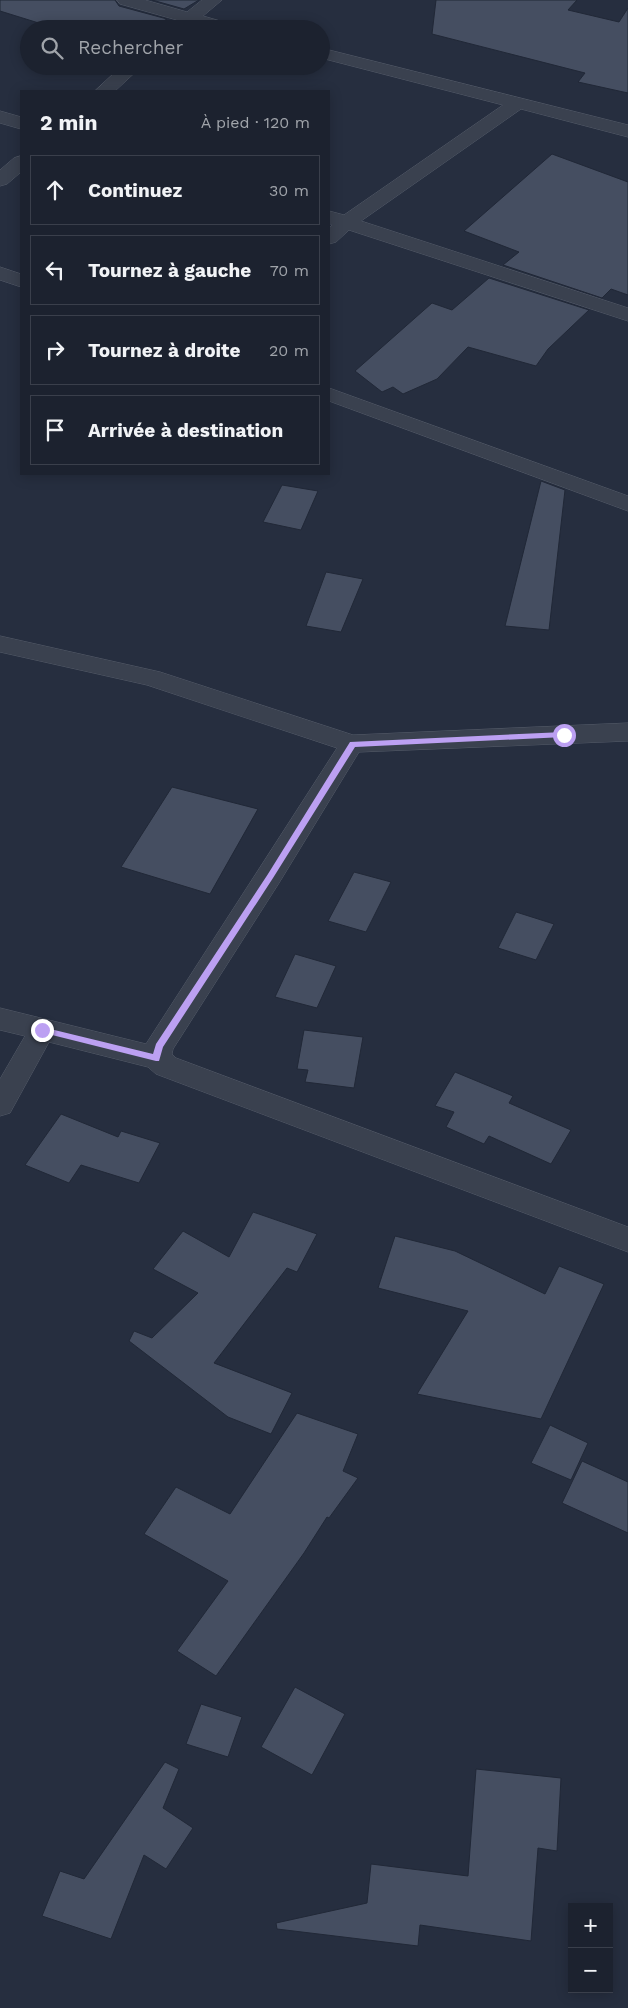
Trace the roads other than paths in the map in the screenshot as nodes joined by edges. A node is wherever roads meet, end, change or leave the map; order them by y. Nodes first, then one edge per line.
1 (126, 0) edge
2 (213, 0) edge
3 (174, 20) edge
4 (188, 20) edge
5 (330, 55) edge
6 (123, 75) edge
7 (105, 90) edge
8 (518, 103) junction
9 (0, 117) edge
10 (20, 123) edge
11 (628, 131) edge
12 (20, 163) edge
13 (0, 180) edge
14 (338, 220) edge
15 (330, 236) edge
16 (0, 273) edge
17 (20, 281) edge
18 (628, 315) edge
19 (330, 394) edge
20 (628, 504) edge
21 (0, 644) edge
22 (628, 732) edge
23 (352, 744) junction
24 (0, 1019) edge
25 (42, 1030) junction
26 (156, 1058) junction
27 (0, 1105) edge
28 (628, 1240) edge

1 - 3 street
2 - 4 street
5 - 8 street
6 - 7 street
8 - 11 street
8 - 14 street
9 - 10 street
12 - 13 street
14 - 15 street
14 - 18 street
16 - 17 street
19 - 20 street
21 - 23 street
22 - 23 street
23 - 26 street
24 - 25 street
25 - 26 street
25 - 27 street
26 - 28 street

